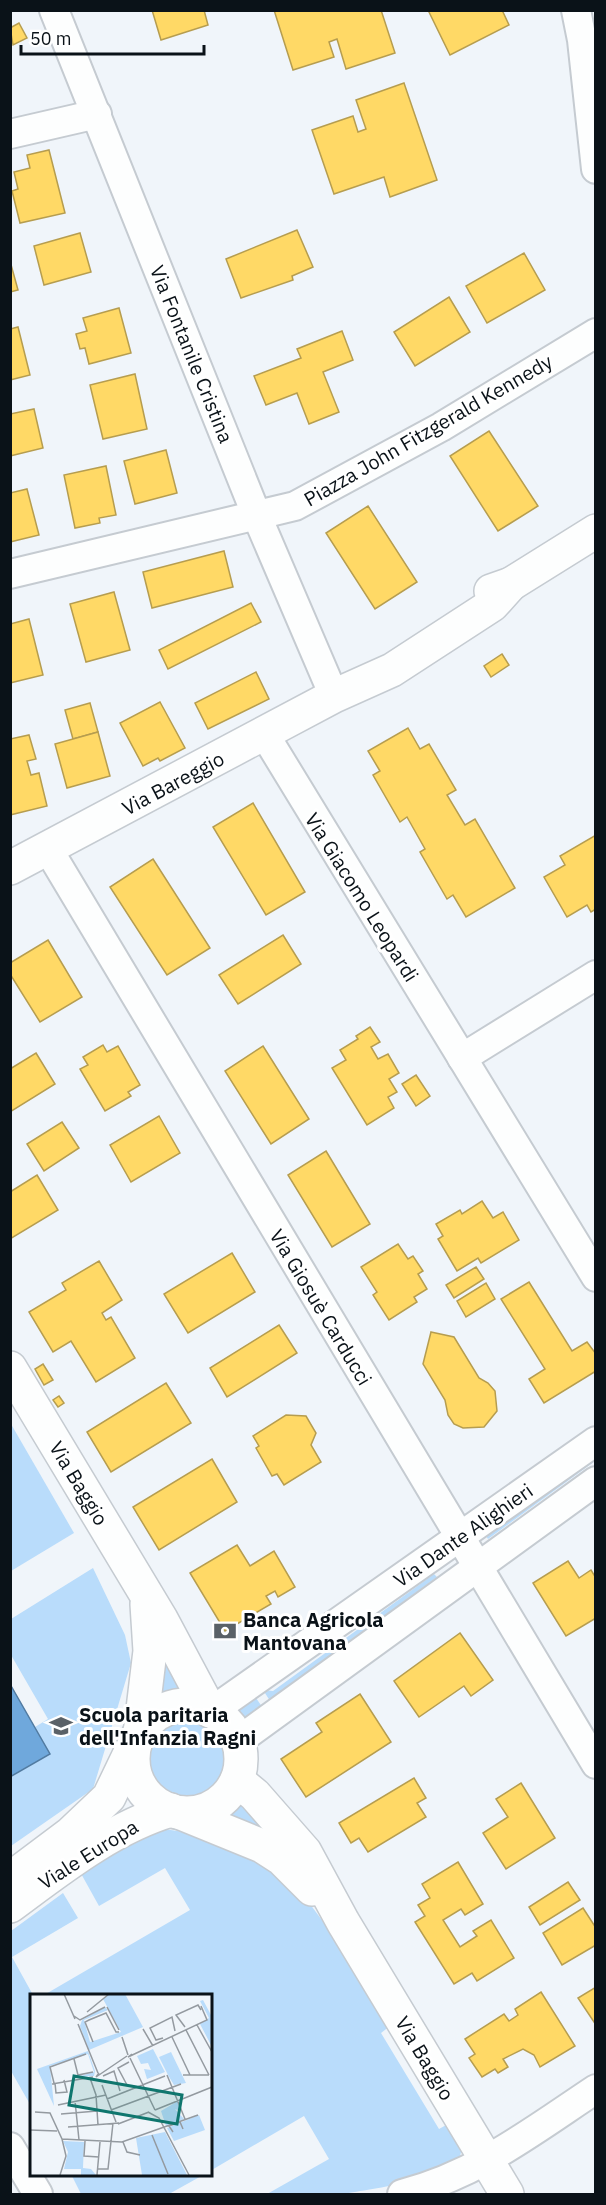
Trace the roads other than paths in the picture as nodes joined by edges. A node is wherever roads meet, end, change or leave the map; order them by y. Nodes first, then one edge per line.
1 (54, 10) edge
2 (576, 10) edge
3 (589, 40) edge
4 (97, 114) junction
5 (10, 134) edge
6 (596, 169) edge
7 (596, 333) edge
8 (256, 514) junction
9 (595, 530) edge
10 (10, 574) edge
11 (334, 696) junction
12 (265, 735) junction
13 (48, 849) junction
14 (10, 868) edge
15 (596, 975) edge
16 (462, 1058) junction
17 (596, 1277) edge
18 (10, 1368) edge
19 (596, 1441) edge
20 (596, 1481) edge
21 (459, 1538) junction
22 (477, 1568) junction
23 (147, 1599) junction
24 (211, 1711) junction
25 (138, 1737) junction
26 (238, 1741) junction
27 (596, 1764) edge
28 (237, 1780) junction
29 (176, 1811) junction
30 (10, 1879) edge
31 (10, 1906) edge
32 (342, 1922) junction
33 (596, 2089) edge
34 (10, 2147) edge
35 (487, 2162) junction
36 (38, 2194) edge
37 (402, 2194) edge
38 (507, 2194) edge

1 - 4 street, Via Fontanile Cristina
2 - 3 street
3 - 6 street
4 - 5 street
4 - 8 street, Via Fontanile Cristina
7 - 8 street, Piazza John Fitzgerald Kennedy
8 - 10 street, Piazza John Fitzgerald Kennedy
8 - 11 street, Via Fontanile Cristina
9 - 11 street, Via Bareggio
11 - 12 street, Via Bareggio
12 - 13 street, Via Bareggio
12 - 16 street, Via Giacomo Leopardi
13 - 14 street, Via Bareggio
13 - 21 street, Via Giosuè Carducci
15 - 16 street
16 - 17 street, Via Giacomo Leopardi
18 - 23 street, Via Baggio
19 - 21 street, Via Dante Alighieri
20 - 22 street, Via Dante Alighieri
21 - 22 street, Via Giosuè Carducci
21 - 24 street, Via Dante Alighieri
22 - 26 street, Via Dante Alighieri
22 - 27 street, Via Giosuè Carducci
23 - 24 street, Via Baggio
23 - 25 street, Via Baggio
24 - 25 street
24 - 26 street
25 - 29 street
25 - 30 street, Viale Europa
26 - 28 street
28 - 29 street
28 - 32 street, Via Baggio
29 - 31 street, Viale Europa
29 - 32 street, Via Baggio
32 - 35 street, Via Baggio
33 - 35 street
34 - 36 street
35 - 37 street
35 - 38 street, Via Baggio

